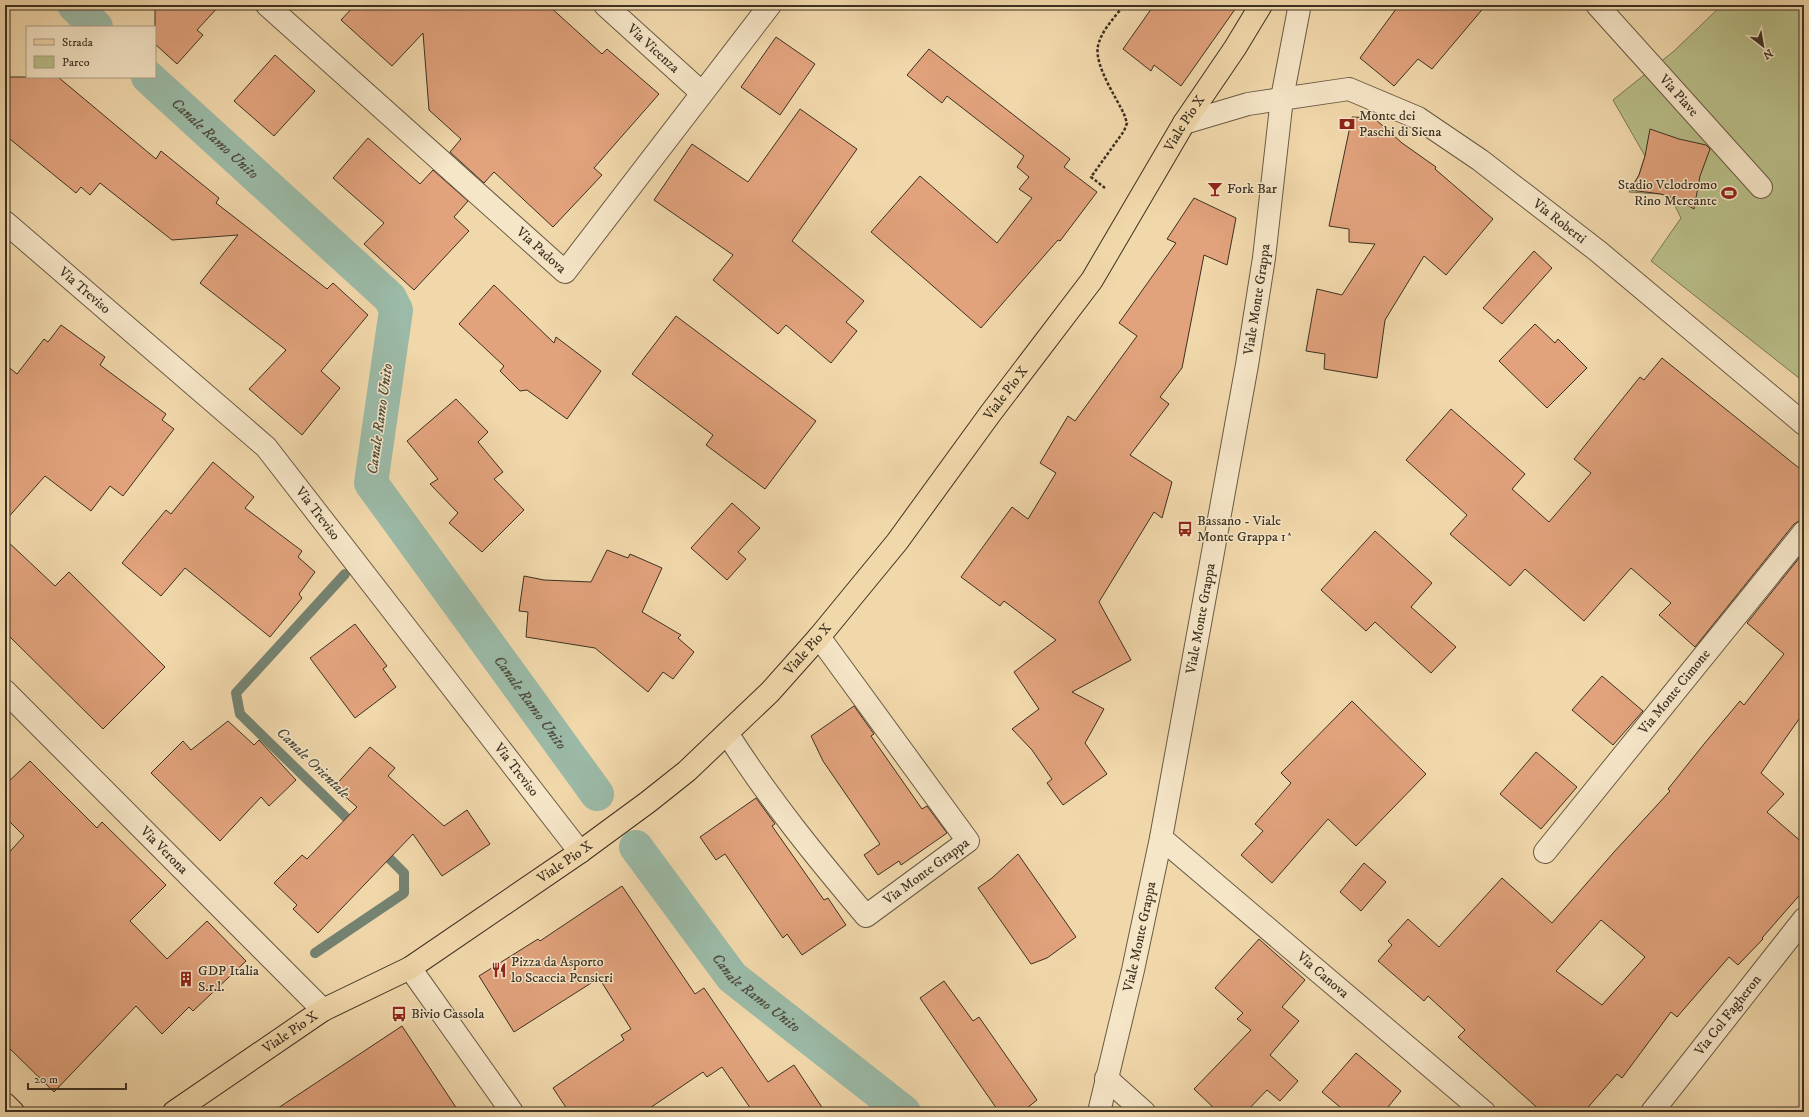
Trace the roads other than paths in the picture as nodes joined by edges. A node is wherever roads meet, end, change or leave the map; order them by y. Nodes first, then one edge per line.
1 (268, 5) edge
2 (605, 5) edge
3 (770, 5) edge
4 (1261, 5) edge
5 (1298, 5) edge
6 (1597, 5) edge
7 (702, 92) junction
8 (1282, 98) junction
9 (1184, 123) junction
10 (1761, 187) dead end
11 (5, 222) edge
12 (1804, 424) edge
13 (1804, 532) edge
14 (819, 637) junction
15 (5, 690) edge
16 (727, 733) junction
17 (1161, 838) junction
18 (580, 852) junction
19 (1545, 852) dead end
20 (1804, 919) edge
21 (410, 968) junction
22 (323, 1010) junction
23 (1106, 1078) junction
24 (5, 1104) edge
25 (13, 1112) edge
26 (174, 1112) edge
27 (512, 1112) edge
28 (1099, 1112) edge
29 (1144, 1112) edge
30 (1484, 1112) edge
31 (1652, 1112) edge

1 - 7 street, Via Padova
2 - 7 street, Via Vicenza
3 - 7 street, Via Padova
4 - 9 main road, Viale Pio X
5 - 8 street, Viale Monte Grappa
6 - 10 street, Via Piave
8 - 9 street
8 - 12 street, Via Roberti
8 - 17 street, Viale Monte Grappa
9 - 14 main road, Viale Pio X
11 - 18 street, Via Treviso
13 - 19 street, Via Monte Cimone
14 - 16 main road, Viale Pio X
14 - 16 street, Via Monte Grappa
15 - 22 street, Via Verona
16 - 18 main road, Viale Pio X
17 - 23 street, Viale Monte Grappa
17 - 30 street, Via Canova
18 - 21 main road, Viale Pio X
20 - 31 street, Via Col Fagheron
21 - 22 main road, Viale Pio X
21 - 27 street
22 - 26 main road, Viale Pio X
23 - 28 street, Viale Monte Grappa
23 - 29 street
24 - 25 main road

